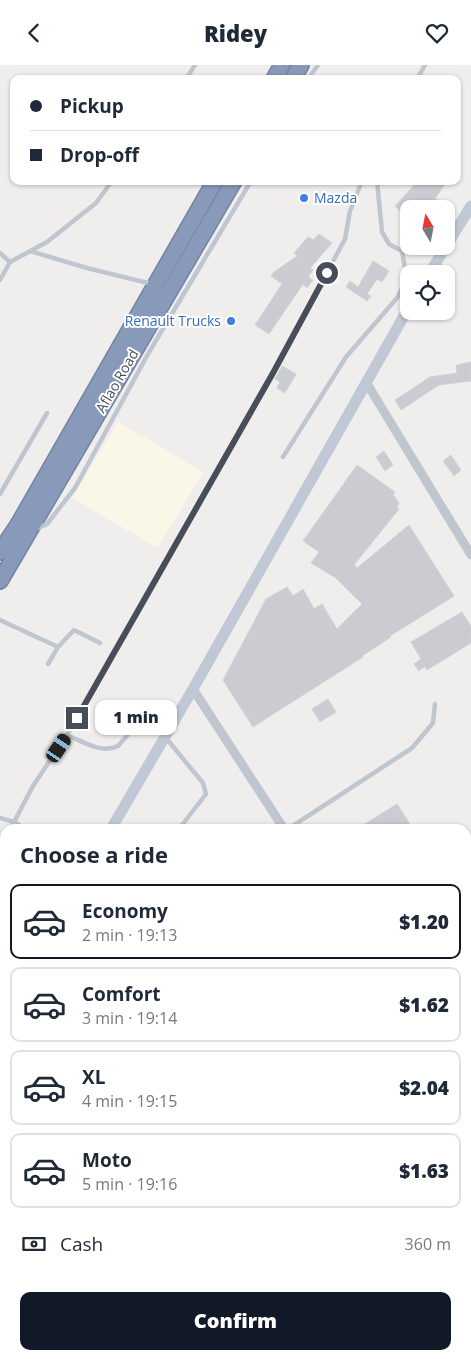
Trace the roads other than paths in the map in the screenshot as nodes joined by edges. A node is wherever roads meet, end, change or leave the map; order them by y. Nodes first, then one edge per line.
1 (109, 185) edge
2 (213, 185) edge
3 (232, 185) edge
4 (249, 185) edge
5 (360, 185) edge
6 (377, 185) edge
7 (471, 206) edge
8 (30, 251) junction
9 (0, 253) edge
10 (10, 262) junction
11 (435, 265) edge
12 (0, 280) edge
13 (155, 285) junction
14 (397, 298) junction
15 (400, 300) edge
16 (402, 320) edge
17 (366, 382) junction
18 (47, 413) dead end
19 (283, 457) dead end
20 (0, 494) edge
21 (30, 532) junction
22 (0, 552) edge
23 (471, 555) edge
24 (0, 581) edge
25 (0, 620) edge
26 (100, 643) dead end
27 (58, 647) junction
28 (48, 664) dead end
29 (193, 689) junction
30 (435, 703) dead end
31 (154, 705) dead end
32 (68, 735) junction
33 (165, 737) junction
34 (0, 818) edge
35 (14, 821) junction
36 (12, 824) edge
37 (18, 824) edge
38 (114, 824) edge
39 (183, 824) edge
40 (281, 824) edge
41 (296, 824) edge

1 - 8 lane
2 - 13 highway, Aflao Road
3 - 21 highway, Aflao Road
4 - 21 lane
5 - 32 lane
6 - 14 lane
7 - 11 street
8 - 10 lane
8 - 13 lane
9 - 10 lane
10 - 12 lane
13 - 22 highway, Aflao Road
14 - 15 lane
14 - 19 lane
16 - 17 street
17 - 23 street
17 - 29 street
18 - 20 lane
21 - 24 highway, Aflao Road
25 - 27 lane
26 - 27 lane
27 - 28 lane
29 - 33 street
29 - 40 street
30 - 41 lane
31 - 32 lane
32 - 35 lane
33 - 38 street
33 - 39 lane
34 - 35 lane
35 - 36 lane
35 - 37 lane

